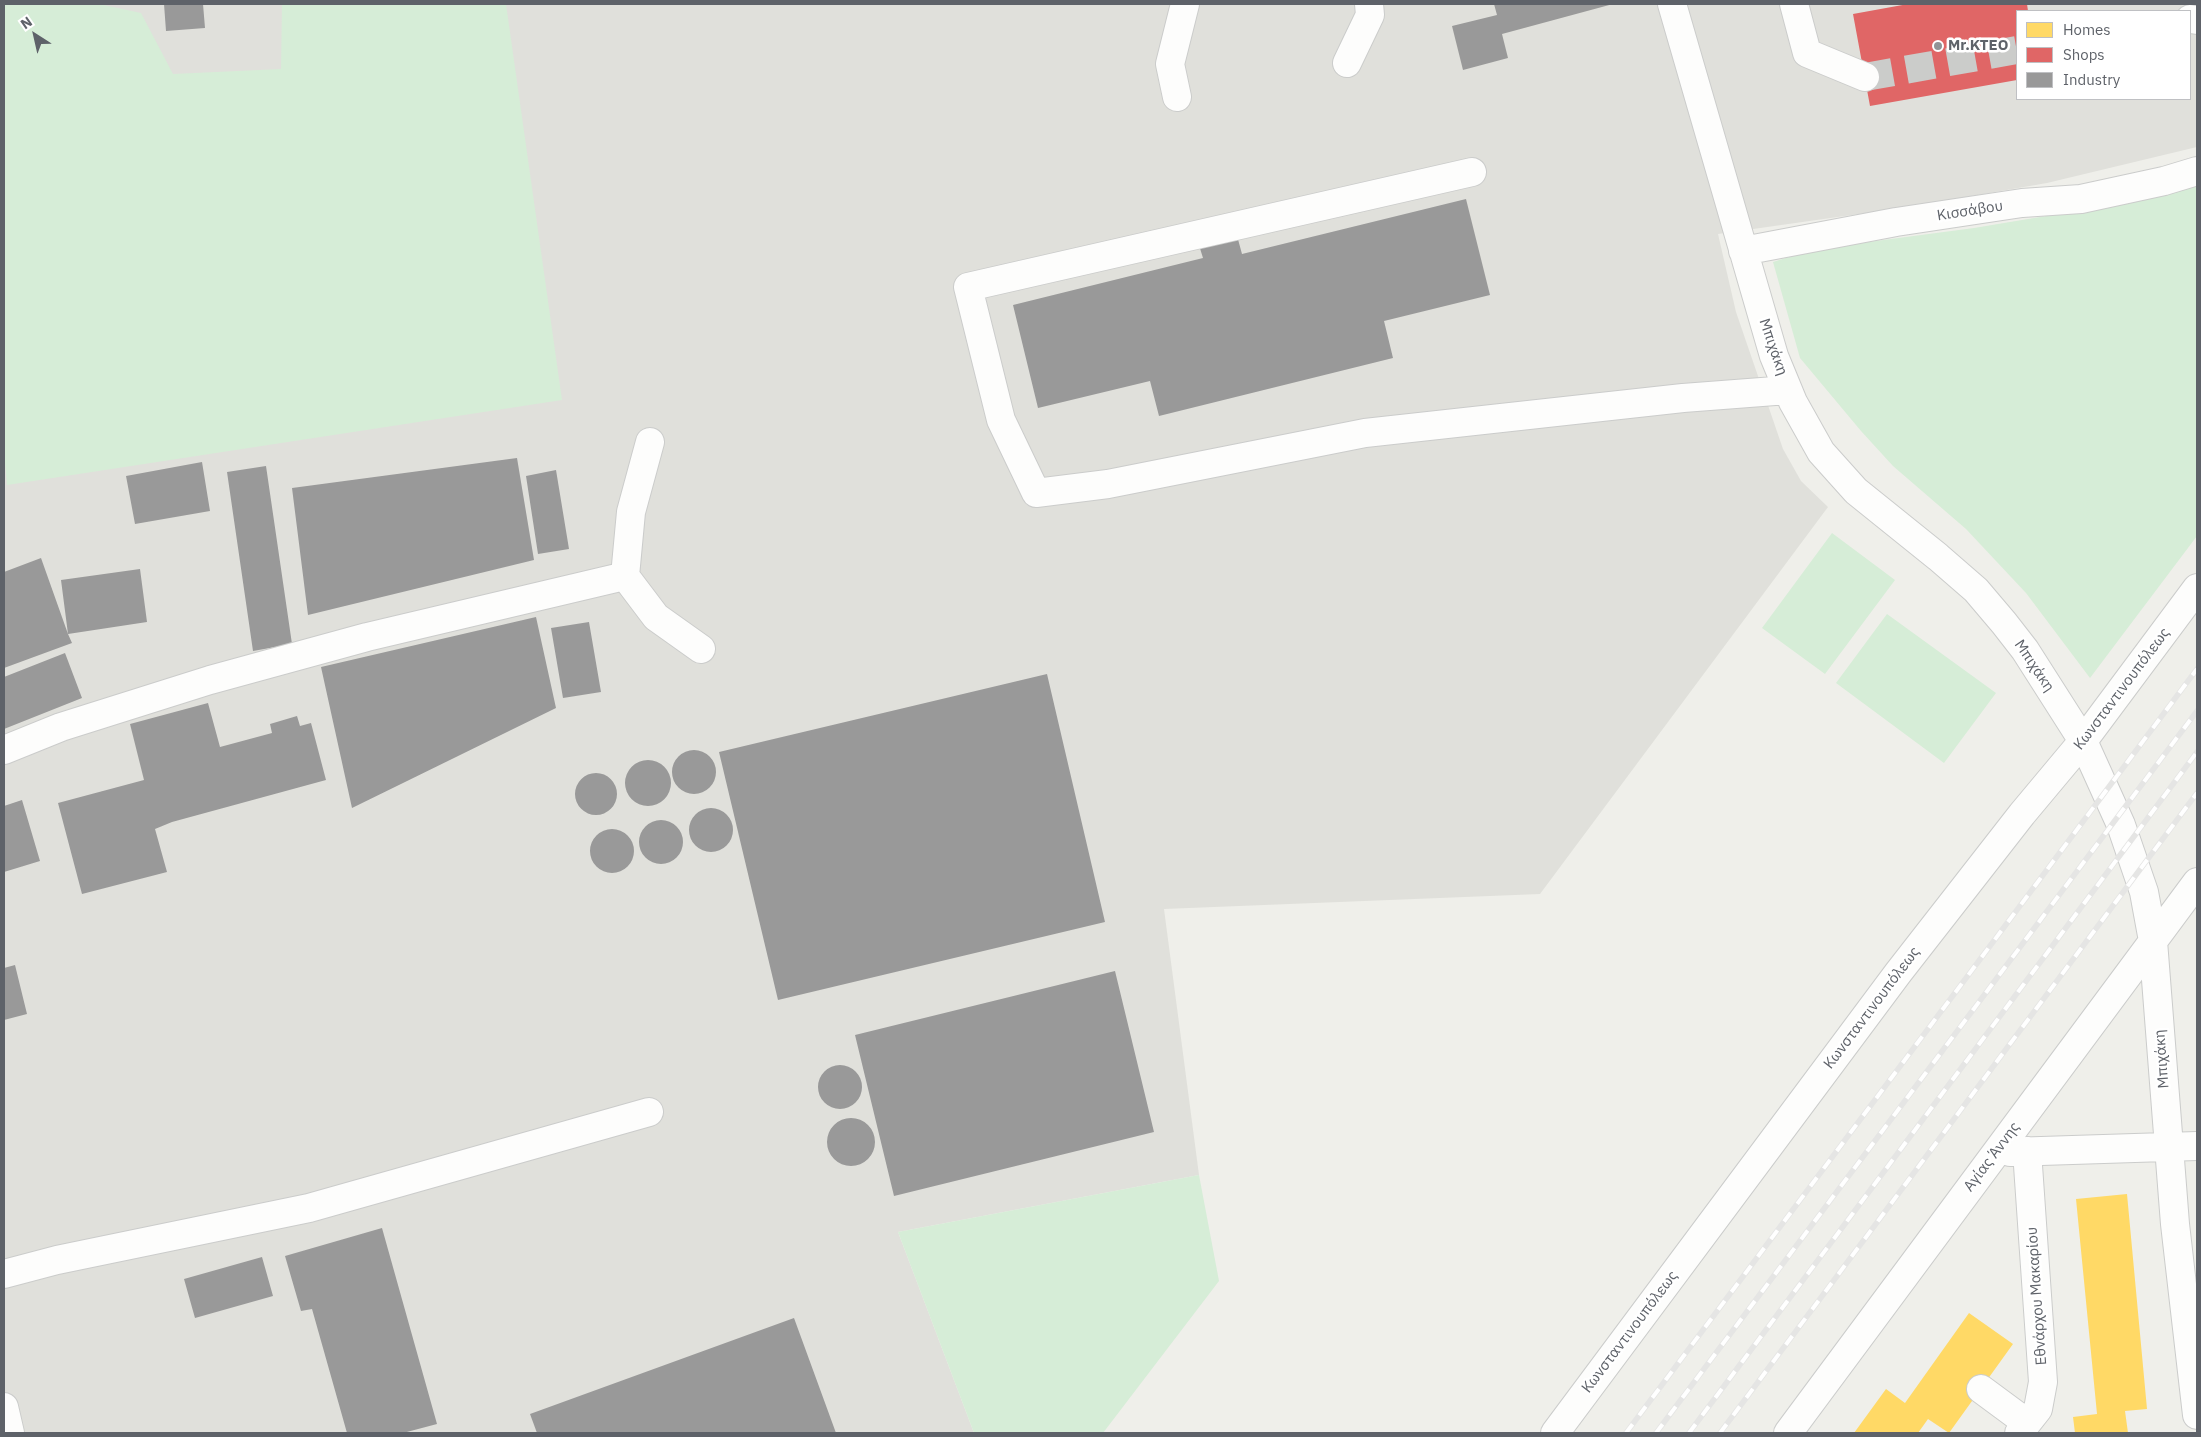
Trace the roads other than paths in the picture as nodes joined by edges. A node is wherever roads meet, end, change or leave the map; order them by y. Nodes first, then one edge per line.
1 (1185, 4) edge
2 (1369, 4) edge
3 (1794, 4) edge
4 (1677, 5) edge
5 (1347, 63) dead end
6 (1864, 78) tunnel mouth
7 (1177, 97) dead end
8 (2197, 171) edge
9 (1472, 172) dead end
10 (1743, 251) junction
11 (1788, 390) junction
12 (650, 442) dead end
13 (625, 576) junction
14 (2197, 588) edge
15 (701, 649) dead end
16 (2082, 741) junction
17 (4, 750) edge
18 (2197, 882) edge
19 (2153, 941) junction
20 (649, 1112) dead end
21 (2169, 1146) junction
22 (2197, 1146) edge
23 (2027, 1151) junction
24 (1996, 1152) junction
25 (4, 1274) edge
26 (1981, 1389) dead end
27 (4, 1407) edge
28 (2197, 1415) edge
29 (2023, 1428) edge
30 (10, 1433) edge
31 (1555, 1433) edge
32 (1788, 1433) edge

1 - 7 street
2 - 5 street
3 - 6 street
4 - 10 street, Μπιχάκη
8 - 10 street, Κισσάβου
9 - 11 street
10 - 11 street, Μπιχάκη
11 - 16 street, Μπιχάκη
12 - 13 street
13 - 15 street
13 - 17 street
14 - 16 street, Κωνσταντινουπόλεως
16 - 19 street, Μπιχάκη
16 - 31 street, Κωνσταντινουπόλεως
18 - 19 street, Αγίας Άννης
19 - 21 street, Μπιχάκη
19 - 24 street, Αγίας Άννης
20 - 25 street
21 - 22 street
21 - 23 street
21 - 28 street, Μπιχάκη
23 - 24 street
23 - 29 street, Εθνάρχου Μακαρίου
24 - 32 street, Αγίας Άννης
26 - 29 street
27 - 30 street

